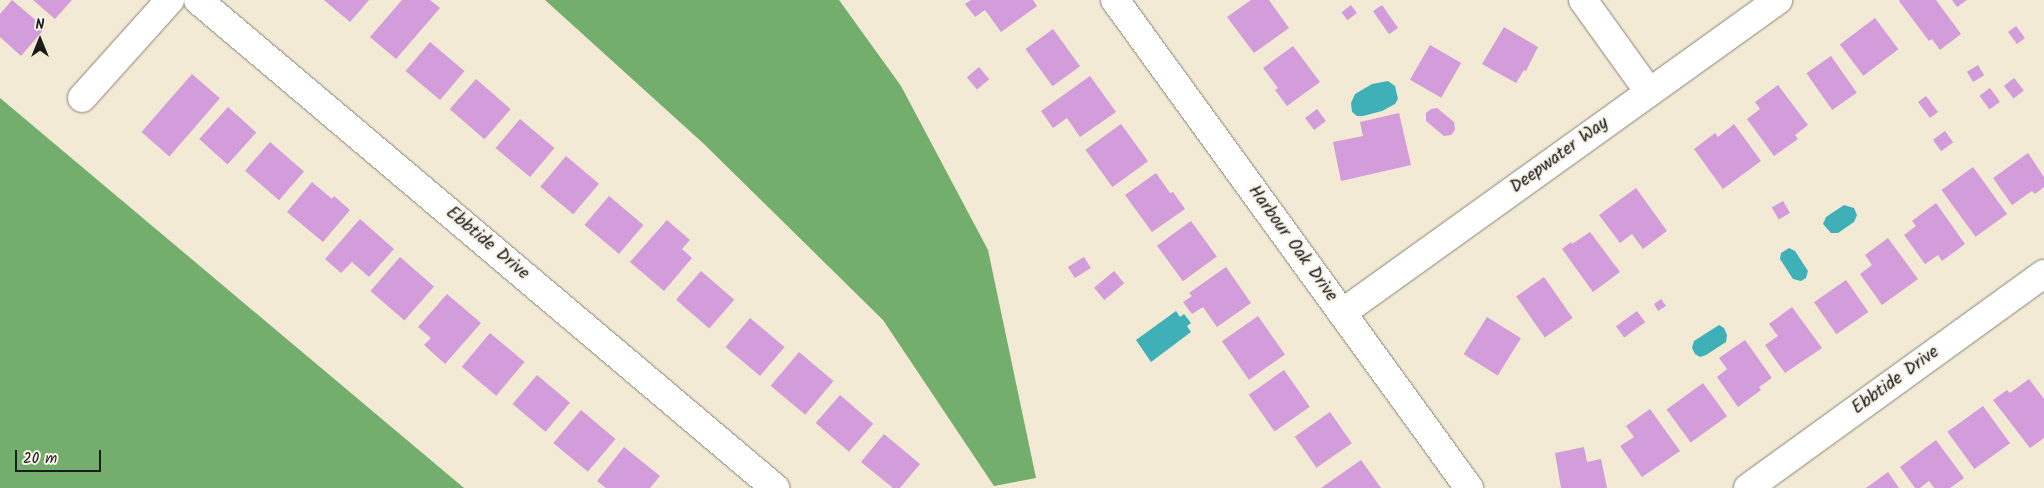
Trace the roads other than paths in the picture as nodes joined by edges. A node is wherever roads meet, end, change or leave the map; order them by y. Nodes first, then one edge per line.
1 (170, 0) edge
2 (198, 0) edge
3 (1115, 0) edge
4 (1584, 0) edge
5 (1778, 0) edge
6 (1649, 92) junction
7 (82, 98) dead end
8 (2044, 274) edge
9 (1342, 313) junction
10 (775, 488) edge
11 (1469, 488) edge
12 (1748, 488) edge

1 - 7 street
2 - 10 street, Ebbtide Drive
3 - 9 street, Harbour Oak Drive
4 - 6 street
5 - 6 street, Deepwater Way
6 - 9 street, Deepwater Way
8 - 12 street, Ebbtide Drive
9 - 11 street, Harbour Oak Drive

